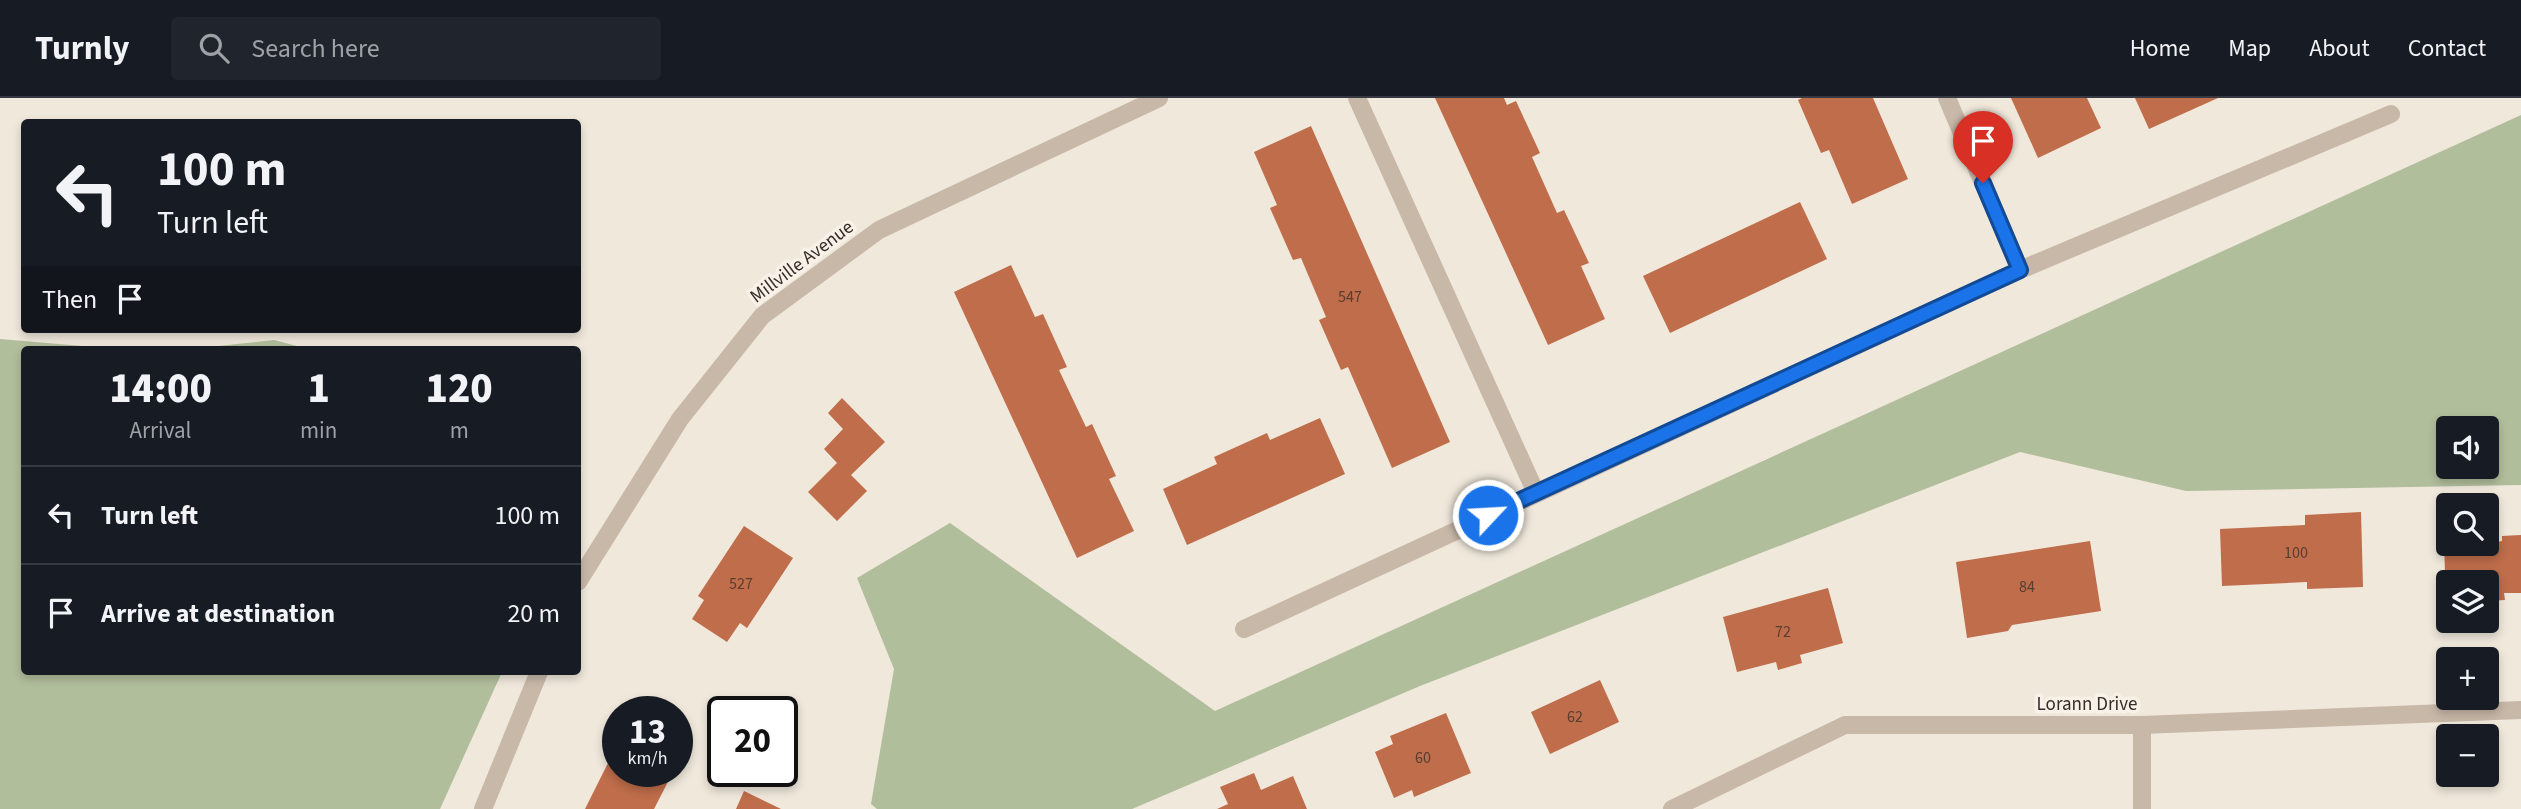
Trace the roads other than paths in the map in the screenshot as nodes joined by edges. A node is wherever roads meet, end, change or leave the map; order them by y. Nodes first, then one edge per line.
1 (1158, 98) edge
2 (1357, 98) edge
3 (1947, 98) edge
4 (2391, 114) dead end
5 (2020, 270) junction
6 (1536, 493) junction
7 (581, 577) edge
8 (1244, 629) dead end
9 (538, 675) edge
10 (2521, 710) edge
11 (2142, 725) junction
12 (483, 809) edge
13 (1672, 809) edge
14 (2142, 809) edge

1 - 7 street, Millville Avenue
2 - 6 street
3 - 5 street
4 - 5 street
5 - 6 street
6 - 8 street
9 - 12 street
10 - 11 street, Lorann Drive
11 - 13 street, Lorann Drive
11 - 14 street

